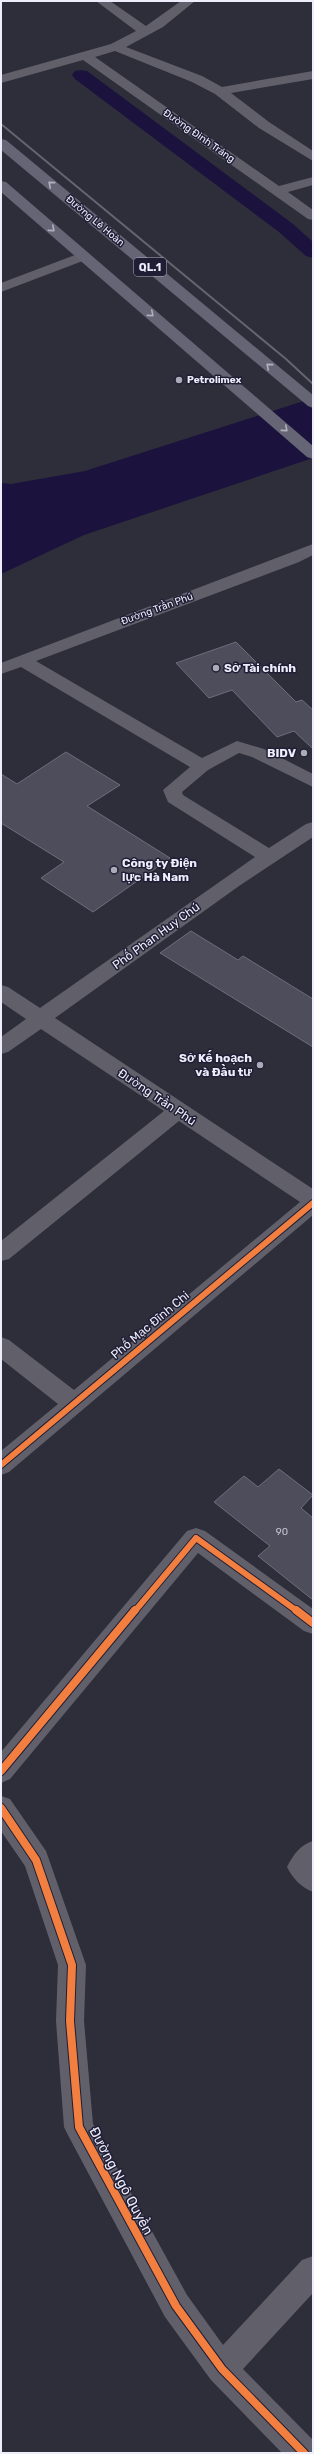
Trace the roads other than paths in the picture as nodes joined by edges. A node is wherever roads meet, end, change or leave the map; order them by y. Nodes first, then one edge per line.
1 (102, 1) edge
2 (189, 1) edge
3 (146, 32) junction
4 (116, 47) junction
5 (85, 56) junction
6 (313, 75) edge
7 (1, 79) edge
8 (220, 91) junction
9 (1, 143) edge
10 (313, 157) edge
11 (313, 181) edge
12 (1, 186) edge
13 (277, 191) junction
14 (313, 216) edge
15 (83, 256) junction
16 (1, 288) edge
17 (313, 403) edge
18 (313, 454) edge
19 (313, 549) edge
20 (22, 660) junction
21 (1, 669) edge
22 (202, 766) junction
23 (313, 781) edge
24 (312, 831) edge
25 (268, 856) junction
26 (1, 992) edge
27 (40, 1018) junction
28 (1, 1047) edge
29 (178, 1111) junction
30 (313, 1202) edge
31 (1, 1253) edge
32 (1, 1346) edge
33 (74, 1403) junction
34 (1, 1465) edge
35 (313, 1623) edge
36 (1, 1771) edge
37 (1, 1808) edge
38 (313, 1853) edge
39 (313, 1879) edge
40 (313, 2271) edge
41 (222, 2369) junction
42 (304, 2453) edge

1 - 3 street
2 - 3 street
3 - 4 street
4 - 5 street
4 - 8 street
5 - 7 street
5 - 13 street, Đường Đinh Tráng
6 - 8 street
8 - 10 street
17 -> 9 main road, Đường Lê Hoàn / QL.1
11 - 13 street
12 -> 15 main road, QL.1
13 - 14 street, Đường Đinh Tráng
15 - 16 street
15 -> 18 main road, QL.1
19 - 20 street, Đường Trần Phú
20 - 21 street, Đường Trần Phú
20 - 22 street
22 - 23 street
22 - 25 street
24 - 25 street, Phố Phan Huy Chú
25 - 27 street, Phố Phan Huy Chú
26 - 27 street, Đường Trần Phú
27 - 28 street, Phố Phan Huy Chú
27 - 29 street, Đường Trần Phú
29 - 30 street, Đường Trần Phú
29 - 31 street
30 - 33 street, Phố Mạc Đĩnh Chi
32 - 33 street
33 - 34 street, Phố Mạc Đĩnh Chi
35 - 36 street
37 - 41 street, Đường Ngô Quyền
38 - 39 street
40 - 41 street
41 - 42 street, Đường Ngô Quyền

